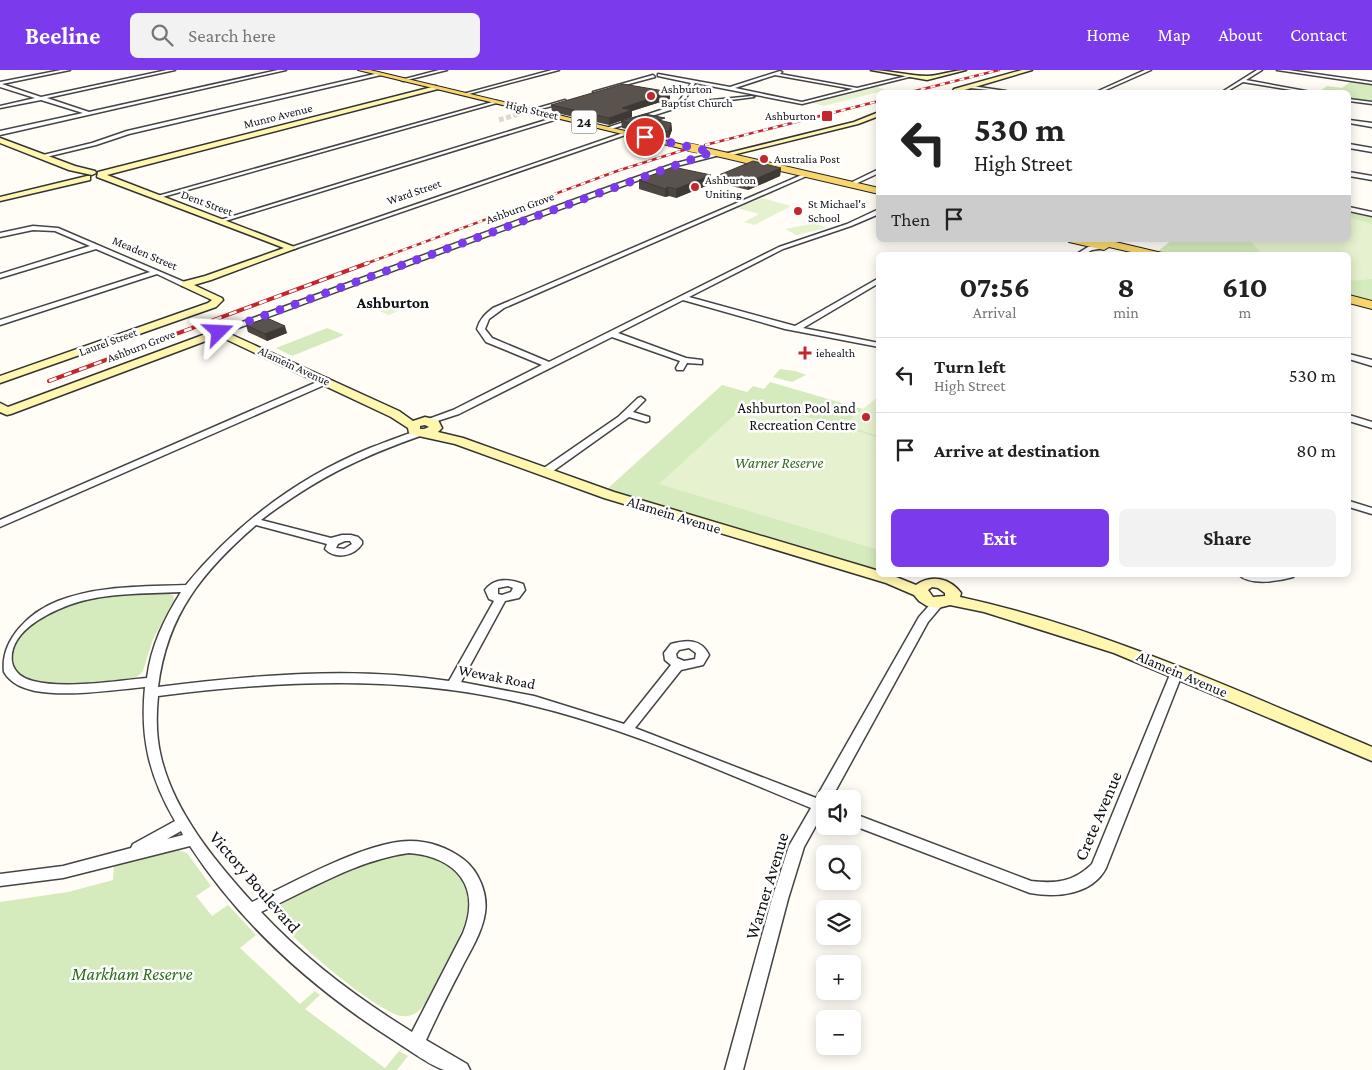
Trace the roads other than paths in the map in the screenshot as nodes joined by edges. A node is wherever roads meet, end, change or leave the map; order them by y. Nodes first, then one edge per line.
1 (68, 70) edge
2 (173, 70) edge
3 (284, 70) edge
4 (361, 70) edge
5 (445, 70) edge
6 (557, 70) edge
7 (633, 70) edge
8 (787, 70) edge
9 (874, 70) edge
10 (962, 70) edge
11 (1029, 70) edge
12 (1149, 70) edge
13 (1260, 70) edge
14 (1279, 70) edge
15 (378, 74) junction
16 (775, 74) junction
17 (655, 75) junction
18 (911, 76) junction
19 (404, 80) junction
20 (1243, 80) junction
21 (697, 83) junction
22 (1372, 83) edge
23 (0, 84) edge
24 (436, 88) junction
25 (729, 89) junction
26 (860, 89) junction
27 (966, 89) edge
28 (987, 89) junction
29 (993, 90) edge
30 (1103, 90) edge
31 (1227, 90) edge
32 (1298, 90) edge
33 (466, 94) junction
34 (757, 94) junction
35 (586, 95) edge
36 (763, 96) junction
37 (38, 98) junction
38 (744, 98) junction
39 (571, 99) edge
40 (1351, 100) edge
41 (498, 102) junction
42 (1372, 103) edge
43 (682, 105) junction
44 (0, 107) edge
45 (533, 110) junction
46 (88, 113) junction
47 (876, 115) edge
48 (560, 117) junction
49 (871, 117) junction
50 (876, 118) edge
51 (1351, 122) edge
52 (1372, 125) edge
53 (609, 128) junction
54 (0, 133) edge
55 (628, 133) junction
56 (0, 140) edge
57 (1351, 146) edge
58 (761, 147) junction
59 (1372, 150) edge
60 (697, 154) junction
61 (718, 154) junction
62 (42, 156) junction
63 (734, 157) junction
64 (876, 172) edge
65 (806, 174) junction
66 (1351, 174) edge
67 (93, 175) junction
68 (1372, 178) edge
69 (849, 185) junction
70 (876, 190) edge
71 (876, 194) edge
72 (156, 198) junction
73 (0, 199) edge
74 (1351, 209) edge
75 (876, 212) edge
76 (1372, 214) edge
77 (220, 221) junction
78 (0, 236) edge
79 (1082, 242) edge
80 (1103, 242) edge
81 (98, 246) junction
82 (1104, 247) junction
83 (292, 248) junction
84 (1086, 252) edge
85 (1125, 252) edge
86 (1145, 252) edge
87 (157, 272) junction
88 (0, 276) edge
89 (876, 282) edge
90 (187, 285) junction
91 (686, 296) junction
92 (1351, 299) edge
93 (215, 303) joint
94 (1372, 304) edge
95 (1351, 305) edge
96 (1372, 310) edge
97 (0, 323) edge
98 (796, 330) junction
99 (219, 332) junction
100 (612, 334) junction
101 (876, 344) edge
102 (1351, 357) edge
103 (685, 360) junction
104 (699, 362) dead end
105 (1372, 363) edge
106 (549, 365) junction
107 (680, 368) dead end
108 (0, 380) edge
109 (326, 381) junction
110 (641, 400) dead end
111 (4, 408) edge
112 (627, 413) junction
113 (646, 419) dead end
114 (1351, 419) edge
115 (1372, 425) edge
116 (424, 427) junction
117 (545, 472) junction
118 (1351, 505) edge
119 (1372, 511) edge
120 (254, 521) junction
121 (0, 524) edge
122 (333, 542) dead end
123 (876, 575) edge
124 (881, 577) edge
125 (1258, 577) edge
126 (1280, 577) edge
127 (191, 588) junction
128 (939, 589) edge
129 (501, 599) dead end
130 (678, 665) dead end
131 (1177, 672) junction
132 (453, 685) junction
133 (152, 687) junction
134 (626, 730) junction
135 (1372, 754) edge
136 (831, 790) edge
137 (816, 805) edge
138 (816, 816) edge
139 (861, 822) edge
140 (183, 823) junction
141 (193, 839) junction
142 (125, 855) junction
143 (0, 880) edge
144 (250, 910) junction
145 (415, 1043) junction
146 (461, 1070) edge
147 (734, 1070) edge

1 - 23 street
2 - 37 street
3 - 46 street
4 - 15 main road, High Street / 24
5 - 19 street
6 - 33 street
7 - 17 street
8 - 16 street
9 - 18 street
10 - 18 street
11 - 27 street
12 - 30 street
13 - 20 street
14 - 22 street
15 - 19 main road, High Street / 24
15 - 62 street
16 - 25 street
16 - 26 street
17 - 21 street
17 - 35 street
18 - 26 street
19 - 24 main road, High Street / 24
20 - 31 street
20 - 32 street
21 - 25 street
21 - 43 street
23 - 37 street
24 - 33 main road, High Street / 24
24 - 67 street, Munro Avenue
25 - 34 street
26 - 36 street
27 - 28 street
27 - 28 street
28 - 29 street
33 - 41 main road, High Street / 24
34 - 36 street
34 - 38 street
36 - 38 street
37 - 44 street
37 - 46 street
38 - 43 street
39 - 45 street
40 - 42 street
41 - 45 main road, High Street / 24
41 - 72 street
43 - 53 street
45 - 48 main road, High Street / 24
46 - 54 street
47 - 49 street
48 - 53 main road, High Street / 24
48 - 77 street
49 - 50 street
49 - 58 street
51 - 52 street
53 - 55 main road, High Street / 24
55 - 60 main road, High Street / 24, bridge
55 - 83 street, Ward Street
56 - 62 street, Dent Street
57 - 59 street
58 - 61 street
58 - 63 street
60 - 61 main road, High Street / 24
60 - 99 street, Ashburn Grove
61 - 63 main road, High Street / 24
62 - 67 street, Dent Street
63 - 65 main road, High Street / 24
64 - 69 street
65 - 69 main road, High Street / 24
65 - 106 street
66 - 68 street
67 - 72 street, Dent Street
67 - 73 street, Munro Avenue
69 - 70 main road, High Street / 24
69 - 71 main road, High Street / 24
72 - 77 street, Dent Street
74 - 76 street
75 - 91 street, Victory Boulevard
77 - 83 street, Dent Street
78 - 81 street, Meaden Street
79 - 82 main road
80 - 86 main road
81 - 87 street, Meaden Street
81 - 88 street
82 - 84 street
82 - 85 main road
83 - 90 street, Ward Street
87 - 90 street, Meaden Street
87 - 97 street
89 - 98 street
90 - 93 street, Meaden Street
91 - 98 street
91 - 100 street, Victory Boulevard
92 - 94 main road
93 - 108 street, Laurel Street
95 - 96 main road
98 - 101 street
99 - 109 street, Alamein Avenue
99 - 111 street, Ashburn Grove
100 - 103 street
100 - 106 street, Victory Boulevard
102 - 105 street
103 - 104 street
103 - 107 street
106 - 116 street, Victory Boulevard
109 - 116 street, Alamein Avenue
109 - 121 street
110 - 112 street
112 - 113 street
112 - 117 street
114 - 115 street
116 - 117 street, Alamein Avenue
116 - 120 street, Victory Boulevard
117 - 123 street, Alamein Avenue
118 - 119 street
120 - 122 street
120 - 127 street, Victory Boulevard
124 - 128 street, Alamein Avenue
125 - 126 street
127 - 133 street, Victory Boulevard
127 - 133 street, Wewak Road
128 - 131 street, Alamein Avenue
128 - 136 street, Warner Avenue
129 - 132 street
130 - 134 street
131 - 135 street, Alamein Avenue
131 - 139 street, Crete Avenue
132 - 133 street, Wewak Road
132 - 134 street, Wewak Road
133 - 140 street, Victory Boulevard
134 - 137 street, Wewak Road
138 - 147 street, Warner Avenue
140 - 141 street, Victory Boulevard
140 - 142 street
141 - 142 street
141 - 144 street, Victory Boulevard
142 - 143 street
144 - 145 street, Victory Boulevard
144 - 145 street
145 - 146 street, Victory Boulevard

